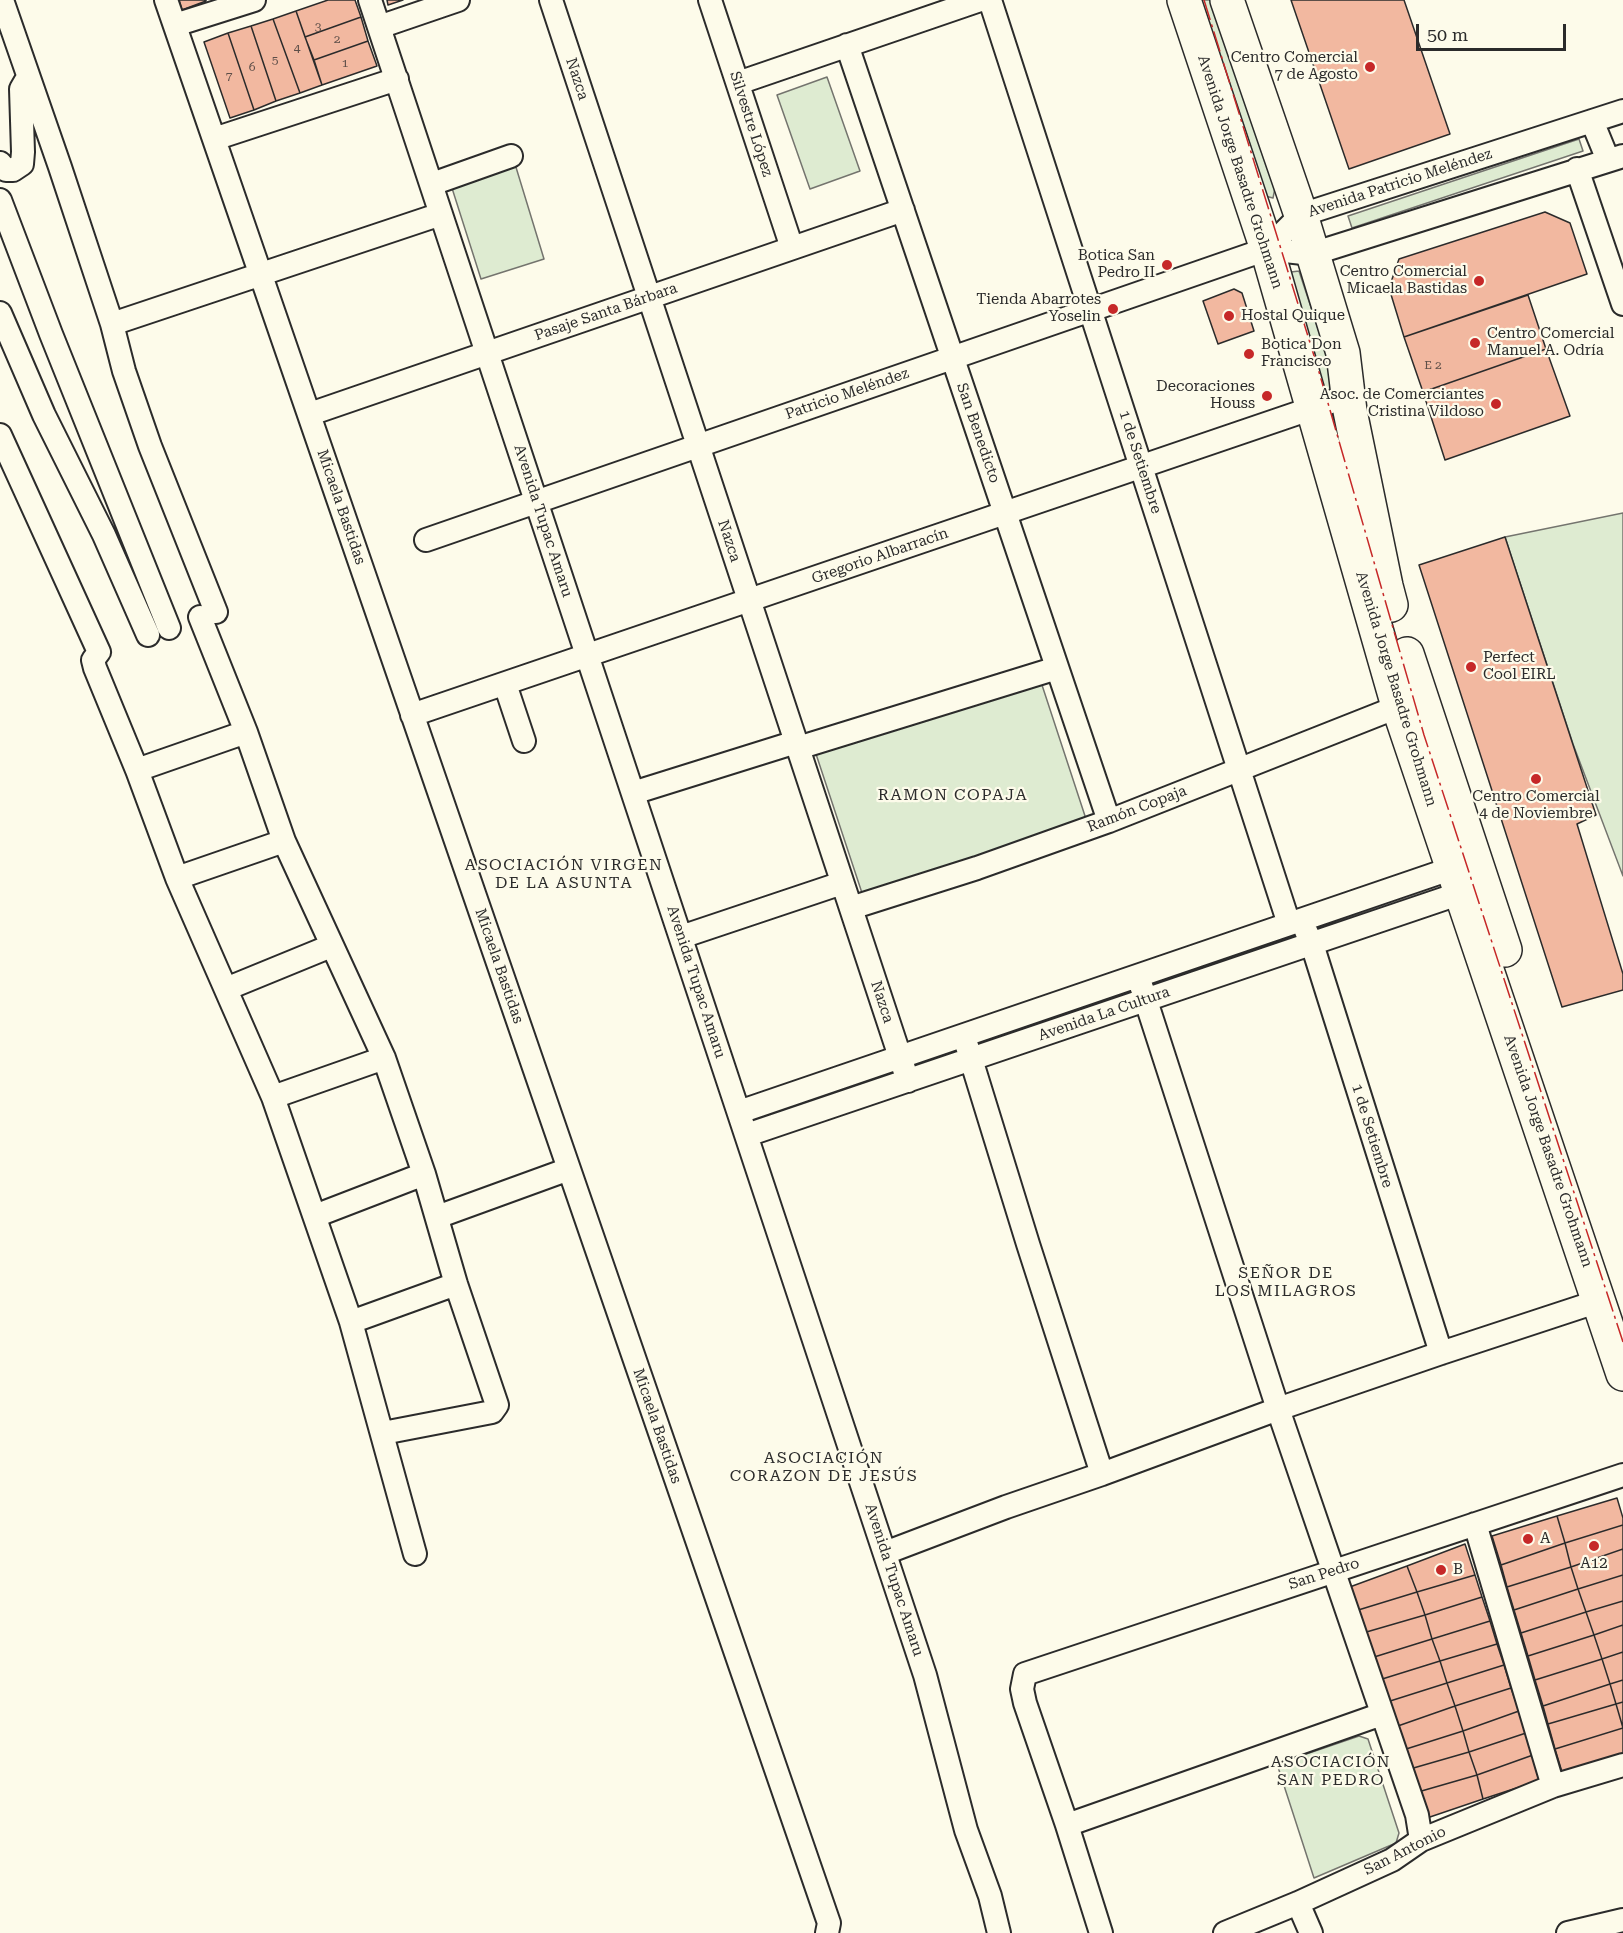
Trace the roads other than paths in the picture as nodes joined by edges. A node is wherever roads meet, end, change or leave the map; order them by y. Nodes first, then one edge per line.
1 (2, 0) edge
2 (166, 0) edge
3 (254, 0) edge
4 (370, 0) edge
5 (458, 0) edge
6 (551, 0) edge
7 (710, 0) edge
8 (980, 0) edge
9 (990, 0) edge
10 (1184, 0) edge
11 (1227, 0) edge
12 (175, 25) junction
13 (380, 27) junction
14 (847, 45) junction
15 (28, 78) junction
16 (397, 79) junction
17 (738, 83) junction
18 (1623, 111) edge
19 (1592, 120) junction
20 (214, 139) junction
21 (511, 156) dead end
22 (1615, 158) edge
23 (0, 163) edge
24 (1577, 169) junction
25 (432, 184) junction
26 (0, 200) edge
27 (903, 210) junction
28 (441, 214) junction
29 (1301, 215) junction
30 (792, 248) junction
31 (1267, 249) junction
32 (1312, 254) junction
33 (260, 275) junction
34 (649, 297) junction
35 (1623, 304) edge
36 (1090, 310) junction
37 (0, 314) edge
38 (112, 324) junction
39 (488, 353) junction
40 (952, 358) junction
41 (1348, 396) junction
42 (1313, 408) junction
43 (310, 414) junction
44 (0, 435) edge
45 (698, 446) junction
46 (1141, 467) junction
47 (537, 502) junction
48 (1005, 513) junction
49 (426, 540) dead end
50 (749, 600) junction
51 (170, 628) dead end
52 (148, 635) dead end
53 (588, 656) junction
54 (1057, 668) junction
55 (505, 684) junction
56 (1409, 703) junction
57 (412, 716) junction
58 (246, 732) junction
59 (524, 741) dead end
60 (797, 745) junction
61 (1239, 769) junction
62 (137, 770) junction
63 (633, 793) junction
64 (1108, 821) junction
65 (284, 841) junction
66 (177, 878) junction
67 (1457, 881) junction
68 (842, 883) junction
69 (850, 908) junction
70 (1295, 922) junction
71 (681, 938) junction
72 (1312, 944) junction
73 (331, 946) junction
74 (1138, 976) junction
75 (226, 989) junction
76 (1145, 1000) junction
77 (964, 1035) junction
78 (900, 1057) junction
79 (384, 1058) junction
80 (971, 1059) junction
81 (908, 1081) junction
82 (273, 1097) junction
83 (739, 1112) junction
84 (747, 1136) junction
85 (569, 1169) junction
86 (424, 1174) junction
87 (315, 1216) junction
88 (437, 1217) junction
89 (456, 1284) junction
90 (1611, 1302) edge
91 (351, 1322) junction
92 (1441, 1353) junction
93 (1623, 1374) edge
94 (1278, 1409) junction
95 (383, 1433) junction
96 (1102, 1474) junction
97 (1623, 1475) edge
98 (1475, 1524) junction
99 (885, 1553) junction
100 (416, 1554) dead end
101 (1333, 1572) junction
102 (1382, 1714) junction
103 (1623, 1765) edge
104 (1553, 1786) junction
105 (1067, 1825) junction
106 (1420, 1840) junction
107 (1298, 1903) junction
108 (1623, 1920) edge
109 (827, 1933) edge
110 (999, 1933) edge
111 (1101, 1933) edge
112 (1225, 1933) edge
113 (1311, 1933) edge
114 (1568, 1933) edge

1 - 15 street
2 - 12 street, Micaela Bastidas
3 - 12 street
4 - 13 street, Avenida Tupac Amaru
5 - 13 street
6 - 34 street, Nazca
7 - 17 street, Silvestre López
8 - 14 street
9 - 36 street, 1 de Setiembre
10 - 31 highway, Avenida Jorge Basadre Grohmann
11 - 29 highway, Avenida Jorge Basadre Grohmann
12 - 20 street, Micaela Bastidas
13 - 16 street, Avenida Tupac Amaru
14 - 17 street
14 - 27 street, San Benedicto
15 - 23 street
15 - 38 street
16 - 20 street
16 - 25 street, Avenida Tupac Amaru
17 - 30 street, Silvestre López
18 - 19 street, Avenida Patricio Meléndez
19 - 22 street
19 - 29 street, Avenida Patricio Meléndez
20 - 33 street, Micaela Bastidas
21 - 25 street
22 - 24 street
24 - 32 street
24 - 35 street
25 - 28 street, Avenida Tupac Amaru
26 - 51 street
27 - 30 street, Pasaje Santa Bárbara
27 - 40 street, San Benedicto
28 - 33 street
28 - 39 street, Avenida Tupac Amaru
29 - 31 street, Avenida Patricio Meléndez
29 - 32 highway, Avenida Jorge Basadre Grohmann
30 - 34 street, Pasaje Santa Bárbara
31 - 32 street
31 - 36 street, Patricio Meléndez
31 - 42 highway, Avenida Jorge Basadre Grohmann
32 - 41 highway, Avenida Jorge Basadre Grohmann
33 - 38 street
33 - 43 street, Micaela Bastidas
34 - 39 street, Pasaje Santa Bárbara
34 - 45 street, Nazca
36 - 40 street, Patricio Meléndez
36 - 46 street, 1 de Setiembre
37 - 52 street
38 - 58 street
39 - 43 street, Pasaje Santa Bárbara
39 - 47 street, Avenida Tupac Amaru
40 - 45 street, Patricio Meléndez
40 - 48 street, San Benedicto
41 - 42 street, Gregorio Albarracín
41 - 56 highway, Avenida Jorge Basadre Grohmann
42 - 46 street, Gregorio Albarracín
42 - 56 highway, Avenida Jorge Basadre Grohmann
43 - 57 street, Micaela Bastidas
44 - 62 street
45 - 47 street, Patricio Meléndez
45 - 50 street, Nazca
46 - 48 street, Gregorio Albarracín
46 - 61 street, 1 de Setiembre
47 - 49 street, Patricio Meléndez
47 - 53 street, Avenida Tupac Amaru
48 - 50 street, Gregorio Albarracín
48 - 54 street, San Benedicto
50 - 53 street, Gregorio Albarracín
50 - 60 street, Nazca
53 - 55 street, Gregorio Albarracín
53 - 63 street, Avenida Tupac Amaru
54 - 60 street
54 - 64 street, San Benedicto
55 - 57 street, Gregorio Albarracín
55 - 59 street
56 - 61 street, Ramón Copaja
56 - 67 highway, Avenida Jorge Basadre Grohmann
56 - 90 highway, Avenida Jorge Basadre Grohmann
57 - 85 street, Micaela Bastidas
58 - 62 street
58 - 65 street
60 - 63 street
60 - 68 street, Nazca
61 - 64 street, Ramón Copaja
61 - 70 street, 1 de Setiembre
62 - 66 street
63 - 71 street, Avenida Tupac Amaru
64 - 69 street, Ramón Copaja
65 - 66 street
65 - 73 street
66 - 75 street
67 - 70 street, Avenida La Cultura
67 - 72 street, Avenida La Cultura
67 - 90 highway, Avenida Jorge Basadre Grohmann
68 - 69 street, Nazca
68 - 71 street
69 - 78 street, Nazca
70 - 72 street, 1 de Setiembre
70 - 74 street, Avenida La Cultura
71 - 83 street, Avenida Tupac Amaru
72 - 76 street, Avenida La Cultura
72 - 92 street, 1 de Setiembre
73 - 75 street
73 - 79 street
74 - 76 street
74 - 77 street, Avenida La Cultura
75 - 82 street
76 - 80 street, Avenida La Cultura
76 - 94 street
77 - 78 street, Avenida La Cultura
77 - 80 street
78 - 81 street, Nazca
78 - 83 street, Avenida La Cultura
79 - 82 street
79 - 86 street
80 - 81 street, Avenida La Cultura
80 - 96 street
81 - 84 street, Avenida La Cultura
82 - 87 street
83 - 84 street, Avenida Tupac Amaru
84 - 99 street, Avenida Tupac Amaru
85 - 88 street
85 - 109 street, Micaela Bastidas
86 - 87 street
86 - 88 street
87 - 91 street
88 - 89 street
89 - 91 street
89 - 95 street
90 - 92 street
90 - 93 highway, Avenida Jorge Basadre Grohmann
91 - 95 street
92 - 94 street
94 - 96 street
94 - 101 street
95 - 100 street
96 - 99 street
97 - 98 street, San Pedro
98 - 101 street, San Pedro
98 - 104 street
99 - 110 street, Avenida Tupac Amaru
101 - 102 street
101 - 105 street, San Pedro
102 - 105 street
102 - 106 street
103 - 104 street, San Antonio
104 - 106 street, San Antonio
105 - 111 street
106 - 107 street, San Antonio
107 - 112 street, San Antonio
107 - 113 street
108 - 114 street

